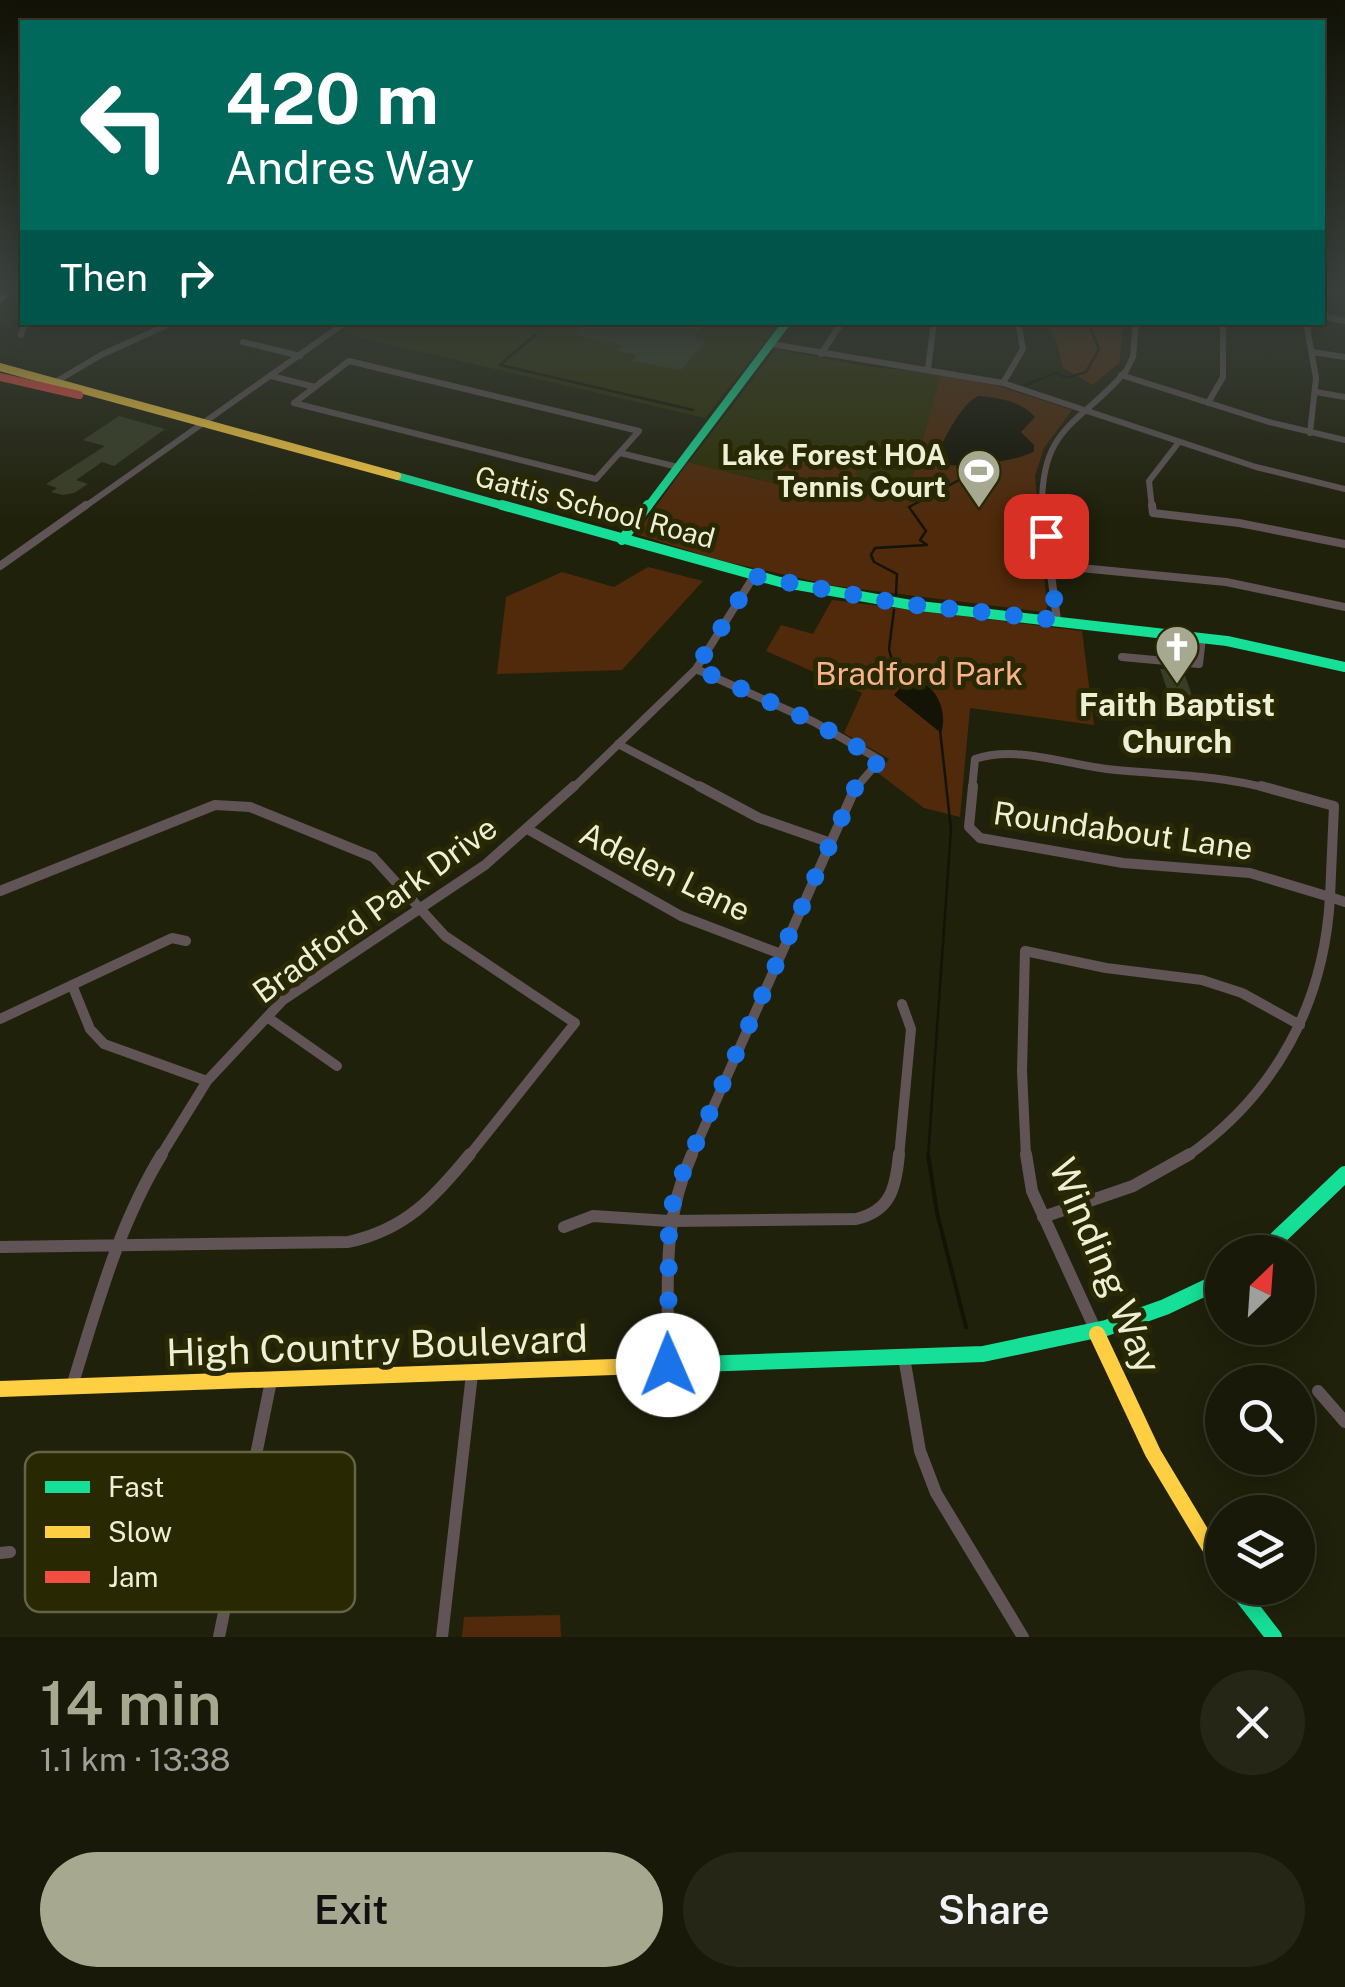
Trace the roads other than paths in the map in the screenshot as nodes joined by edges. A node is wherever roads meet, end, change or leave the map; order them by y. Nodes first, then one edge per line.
1 (2, 367) edge
2 (80, 367) edge
3 (283, 367) edge
4 (341, 367) edge
5 (377, 367) edge
6 (753, 367) edge
7 (917, 367) edge
8 (1013, 367) edge
9 (1126, 367) edge
10 (1224, 367) edge
11 (1314, 367) edge
12 (928, 369) joint
13 (1121, 375) junction
14 (271, 376) junction
15 (0, 377) edge
16 (57, 381) junction
17 (1003, 384) junction
18 (315, 387) junction
19 (1316, 392) junction
20 (1345, 397) edge
21 (1208, 403) junction
22 (136, 406) junction
23 (1085, 410) junction
24 (202, 425) junction
25 (1310, 432) junction
26 (1345, 440) edge
27 (1179, 442) junction
28 (620, 454) junction
29 (678, 467) junction
30 (1345, 489) edge
31 (622, 540) junction
32 (1345, 544) edge
33 (1049, 565) junction
34 (0, 566) edge
35 (754, 576) junction
36 (1345, 607) edge
37 (1057, 620) junction
38 (1202, 638) junction
39 (1122, 657) dead end
40 (1345, 667) edge
41 (696, 668) junction
42 (618, 744) junction
43 (529, 830) junction
44 (831, 843) junction
45 (0, 891) edge
46 (1328, 897) junction
47 (1345, 902) edge
48 (420, 908) junction
49 (186, 940) dead end
50 (780, 954) junction
51 (72, 985) junction
52 (902, 1004) dead end
53 (267, 1017) junction
54 (0, 1018) edge
55 (1300, 1025) junction
56 (337, 1066) dead end
57 (207, 1081) junction
58 (1345, 1174) edge
59 (1043, 1216) junction
60 (669, 1222) junction
61 (564, 1227) dead end
62 (1281, 1235) edge
63 (117, 1243) junction
64 (0, 1247) edge
65 (1205, 1288) edge
66 (1097, 1334) junction
67 (904, 1357) junction
68 (668, 1365) junction
69 (472, 1374) junction
70 (271, 1381) junction
71 (72, 1386) junction
72 (0, 1389) edge
73 (1318, 1391) dead end
74 (1345, 1422) edge
75 (257, 1452) edge
76 (1205, 1540) edge
77 (1249, 1605) edge
78 (224, 1612) edge
79 (219, 1637) edge
80 (442, 1637) edge
81 (1023, 1637) edge
82 (1274, 1637) edge

1 - 16 main road, Gattis School Road
2 - 16 street
3 - 14 street
4 - 18 street
5 - 28 street
6 - 29 main road
7 - 12 street
8 - 17 street
9 - 13 street
10 - 21 street
11 - 19 street
12 - 17 street
13 - 21 street
13 - 23 street
14 - 18 street
14 - 24 street
15 - 22 main road, Gattis School Road
16 - 22 main road, Gattis School Road
17 - 23 street
18 - 28 street
19 - 20 street
19 - 25 street
21 - 25 street
22 - 24 main road, Gattis School Road
23 - 27 street
23 - 33 street
24 - 31 main road, Gattis School Road
24 - 34 street
25 - 26 street
27 - 30 street
27 - 32 street
28 - 29 street
29 - 31 main road
31 - 35 main road, Gattis School Road
33 - 36 street
33 - 37 street
35 - 37 main road, Gattis School Road
35 - 41 street, Bradford Park Drive
37 - 38 main road, Gattis School Road
38 - 39 street
38 - 40 main road, Gattis School Road
41 - 42 street, Bradford Park Drive
41 - 44 street
42 - 43 street, Bradford Park Drive
42 - 44 street
43 - 48 street, Bradford Park Drive
43 - 50 street, Adelen Lane
44 - 50 street
45 - 48 street
46 - 46 street, Roundabout Lane
46 - 47 street, Roundabout Lane
46 - 55 street
48 - 53 street, Bradford Park Drive
48 - 63 street
49 - 51 street
50 - 60 street
51 - 54 street
51 - 57 street
52 - 60 street
53 - 56 street
53 - 57 street, Bradford Park Drive
55 - 59 street
55 - 59 street, Winding Way
57 - 63 street, Bradford Park Drive
58 - 62 main road
59 - 66 street, Winding Way
60 - 61 street
60 - 68 street
63 - 64 street
63 - 71 street, Bradford Park Drive
65 - 66 main road, High Country Boulevard
66 - 67 main road, High Country Boulevard
66 - 76 main road, Winding Way
67 - 68 main road, High Country Boulevard
67 - 81 street
68 - 69 main road, High Country Boulevard
69 - 70 main road, High Country Boulevard
69 - 80 street
70 - 71 main road, High Country Boulevard
70 - 75 street
71 - 72 main road, High Country Boulevard
73 - 74 street
77 - 82 main road
78 - 79 street

